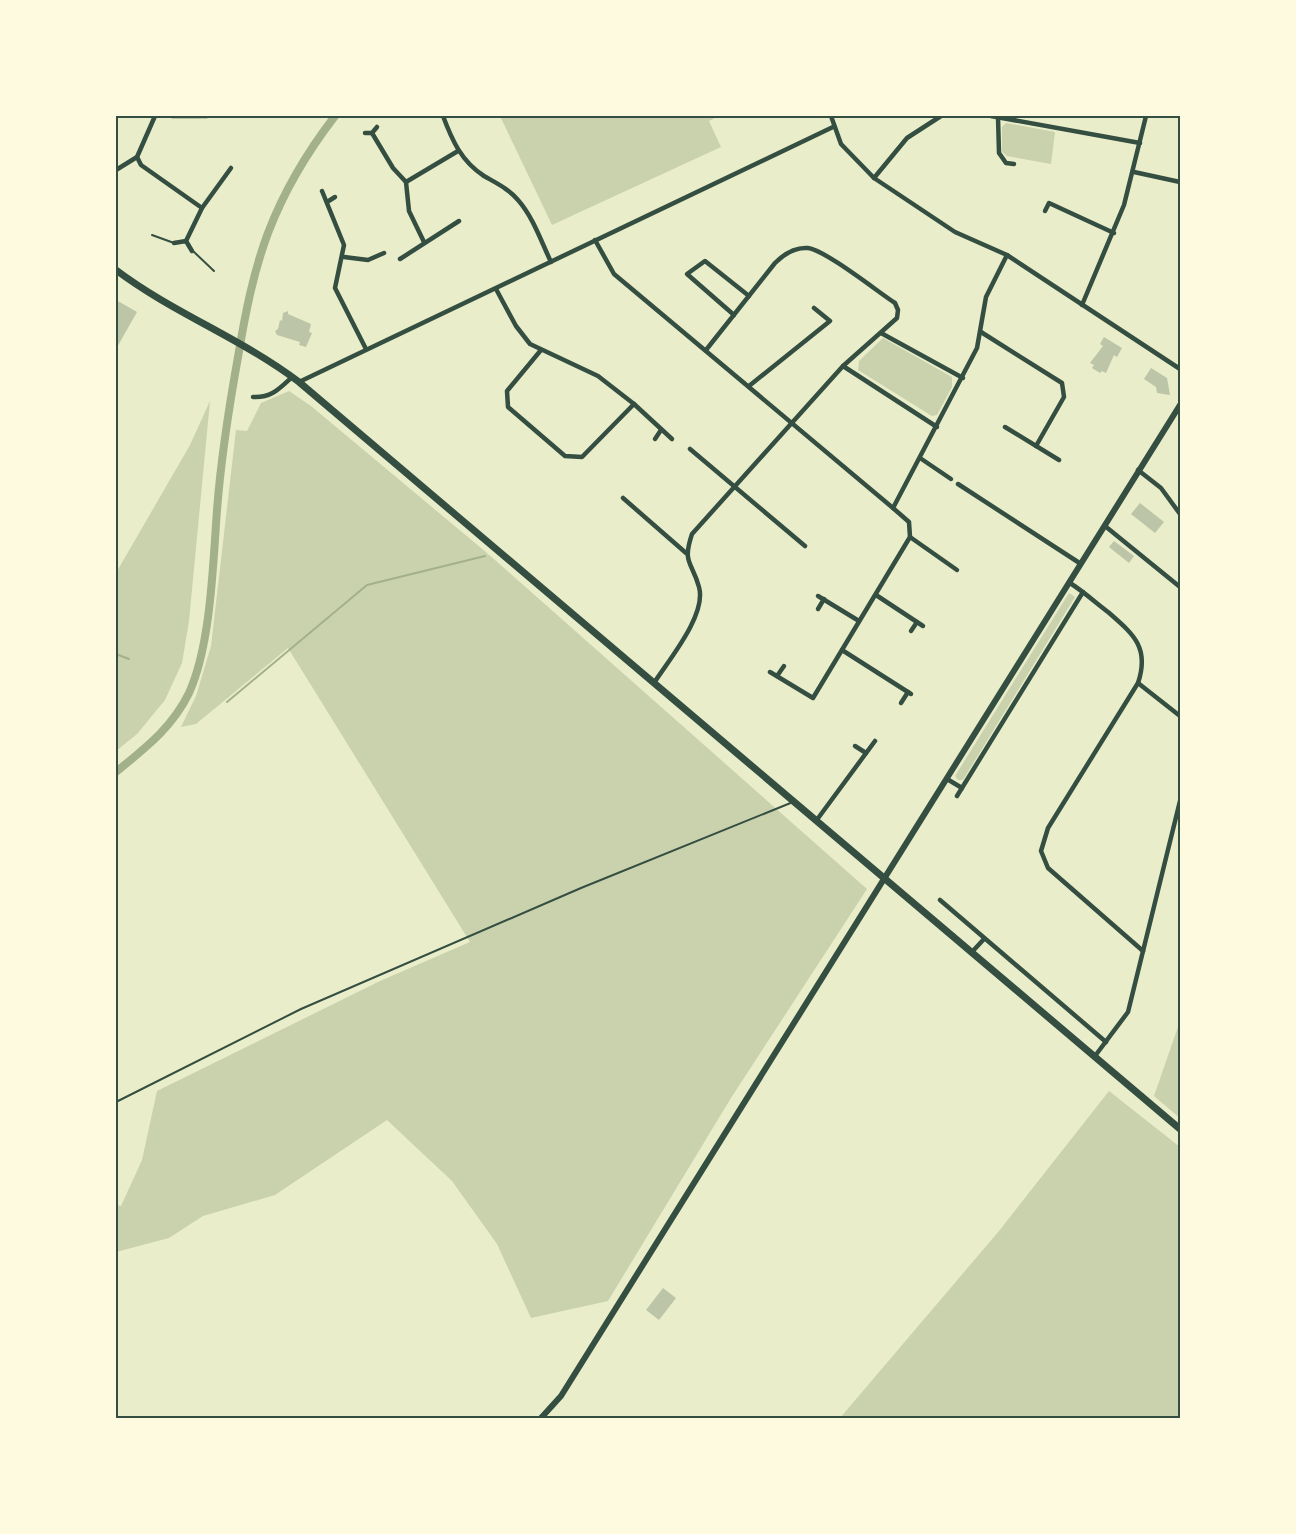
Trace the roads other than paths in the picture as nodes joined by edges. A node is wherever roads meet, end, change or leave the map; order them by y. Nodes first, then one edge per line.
1 (155, 116) edge
2 (172, 116) edge
3 (207, 116) edge
4 (443, 116) edge
5 (831, 116) edge
6 (941, 116) edge
7 (991, 116) edge
8 (1146, 116) edge
9 (998, 117) edge
10 (930, 118) edge
11 (1022, 118) edge
12 (377, 127) dead end
13 (833, 127) junction
14 (365, 133) dead end
15 (372, 133) junction
16 (1140, 143) junction
17 (458, 151) junction
18 (136, 157) junction
19 (1014, 164) dead end
20 (231, 168) dead end
21 (116, 170) edge
22 (1134, 172) junction
23 (874, 178) junction
24 (406, 182) junction
25 (1180, 182) edge
26 (322, 191) dead end
27 (335, 197) dead end
28 (327, 202) junction
29 (202, 208) junction
30 (1045, 211) dead end
31 (459, 221) dead end
32 (1114, 233) junction
33 (152, 235) dead end
34 (595, 240) junction
35 (186, 241) junction
36 (424, 242) junction
37 (174, 243) joint
38 (192, 250) joint
39 (384, 253) dead end
40 (1007, 255) junction
41 (344, 257) junction
42 (375, 258) junction
43 (400, 259) dead end
44 (551, 262) junction
45 (378, 265) dead end
46 (116, 270) edge
47 (214, 271) dead end
48 (496, 289) junction
49 (749, 296) junction
50 (1082, 305) junction
51 (814, 308) dead end
52 (734, 315) junction
53 (881, 333) junction
54 (981, 333) junction
55 (366, 349) junction
56 (541, 350) junction
57 (706, 350) junction
58 (843, 366) junction
59 (1180, 369) edge
60 (292, 377) junction
61 (963, 378) junction
62 (299, 382) junction
63 (749, 386) junction
64 (253, 396) dead end
65 (634, 404) junction
66 (1179, 409) edge
67 (791, 422) junction
68 (937, 426) junction
69 (1005, 427) dead end
70 (662, 430) junction
71 (655, 439) dead end
72 (672, 439) dead end
73 (1036, 446) junction
74 (690, 449) dead end
75 (920, 458) junction
76 (1059, 460) dead end
77 (1138, 471) junction
78 (951, 479) dead end
79 (958, 484) dead end
80 (734, 487) junction
81 (623, 498) dead end
82 (893, 508) junction
83 (1180, 514) edge
84 (1105, 526) junction
85 (910, 537) junction
86 (805, 546) dead end
87 (686, 553) junction
88 (1081, 564) junction
89 (957, 570) dead end
90 (1070, 583) junction
91 (1180, 587) edge
92 (1083, 592) junction
93 (876, 595) junction
94 (818, 609) dead end
95 (859, 621) junction
96 (916, 622) junction
97 (923, 626) dead end
98 (911, 632) dead end
99 (842, 650) junction
100 (784, 666) dead end
101 (771, 672) dead end
102 (777, 676) junction
103 (654, 683) junction
104 (1138, 683) junction
105 (901, 703) dead end
106 (1180, 716) edge
107 (874, 741) dead end
108 (855, 746) dead end
109 (866, 753) junction
110 (947, 779) junction
111 (962, 788) junction
112 (957, 796) dead end
113 (1180, 801) edge
114 (794, 802) junction
115 (816, 821) junction
116 (884, 879) junction
117 (940, 900) dead end
118 (984, 939) junction
119 (1143, 951) junction
120 (971, 953) junction
121 (1106, 1042) junction
122 (1095, 1056) junction
123 (116, 1102) edge
124 (1180, 1129) edge
125 (541, 1419) edge

1 - 18 street
2 - 3 street
4 - 17 street
5 - 13 street
6 - 10 street
7 - 9 street
8 - 16 street
9 - 11 street
9 - 19 street
10 - 23 street
11 - 16 street
12 - 15 street
13 - 23 street
13 - 34 street
14 - 15 street
15 - 24 street
16 - 22 street
17 - 24 street
17 - 44 street
18 - 21 street
18 - 29 street
20 - 29 street
22 - 25 street
22 - 32 street
23 - 40 street
24 - 36 street
26 - 28 street
27 - 28 street
28 - 41 street
29 - 35 street
30 - 32 street
31 - 36 street
32 - 50 street
33 - 37 lane
34 - 44 street
34 - 57 street
35 - 37 street
35 - 38 street
36 - 43 street
38 - 47 lane
39 - 42 street
40 - 50 street
40 - 54 street
41 - 42 street
41 - 55 street
42 - 45 street
44 - 48 street
46 - 60 main road
48 - 55 street
48 - 56 street
49 - 52 street
49 - 52 street
49 - 53 street
50 - 59 street
51 - 63 street
52 - 57 street
53 - 58 street
53 - 61 street
54 - 61 street
54 - 73 street
55 - 62 street
56 - 65 street
56 - 65 street
57 - 63 street
58 - 67 street
58 - 68 street
60 - 62 main road
60 - 64 street
61 - 68 street
62 - 103 main road
63 - 67 street
65 - 70 street
66 - 77 street
67 - 80 street
67 - 82 street
68 - 75 street
69 - 73 street
70 - 71 street
70 - 72 street
73 - 76 street
74 - 80 street
75 - 78 street
75 - 82 street
77 - 83 street
77 - 84 street
79 - 88 street
80 - 86 street
80 - 87 street
81 - 87 street
82 - 85 street
84 - 88 street
84 - 91 street
85 - 89 street
85 - 93 street
87 - 103 street
88 - 90 street
90 - 92 street
90 - 110 street
92 - 104 street
92 - 111 street
93 - 95 street
93 - 96 street
94 - 95 street
95 - 99 street
96 - 97 street
96 - 98 street
99 - 102 street
99 - 105 street
100 - 102 street
101 - 102 street
103 - 114 main road
104 - 106 street
104 - 119 street
107 - 109 street
108 - 109 street
109 - 115 street
110 - 111 street
110 - 116 street
111 - 112 street
113 - 119 street
114 - 115 main road
114 - 123 lane
115 - 116 main road
116 - 120 main road
116 - 125 street
117 - 118 street
118 - 120 street
118 - 121 street
119 - 121 street
120 - 122 main road
121 - 122 street
122 - 124 main road

